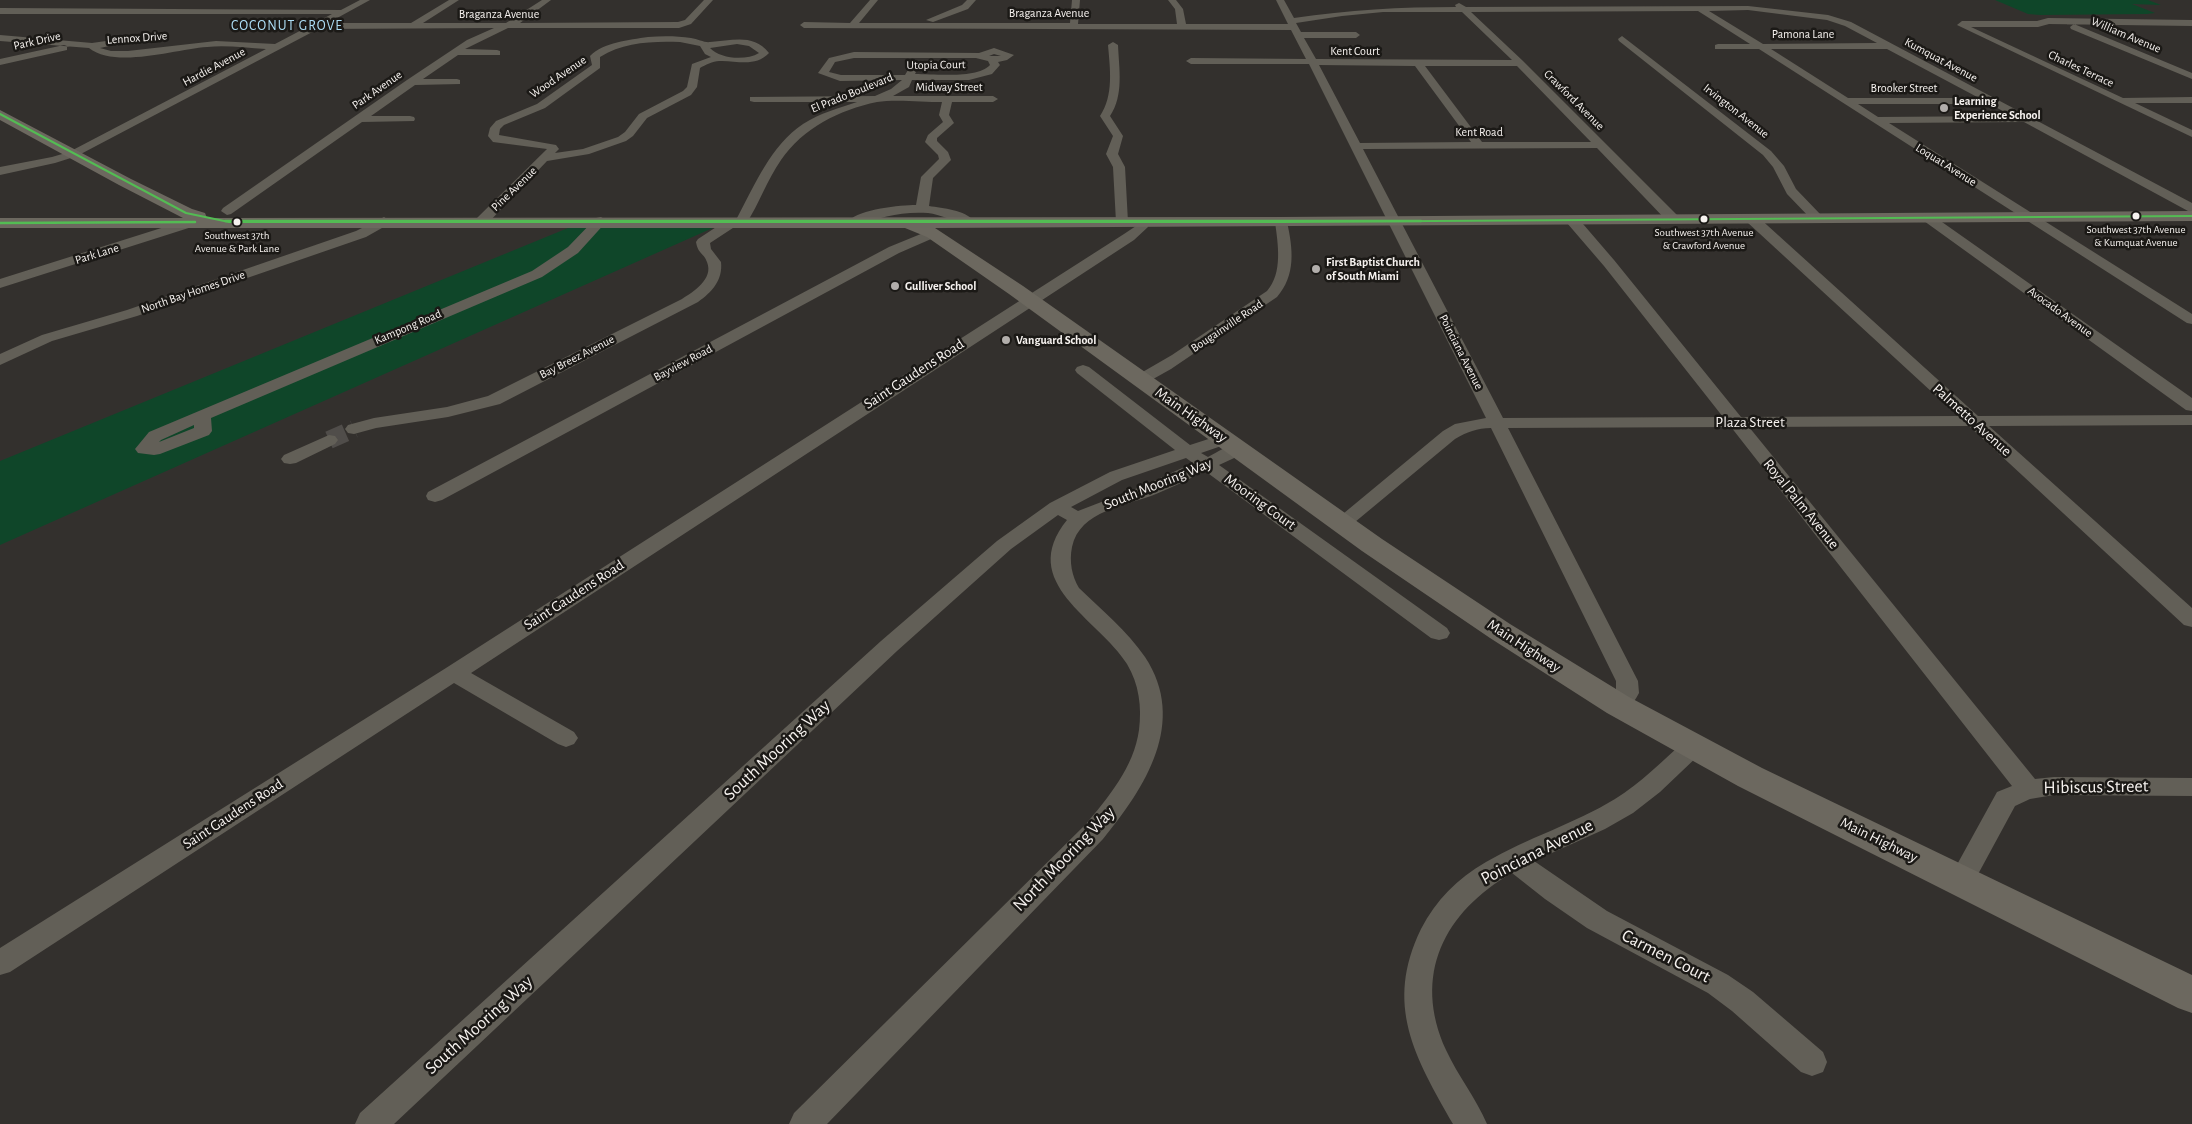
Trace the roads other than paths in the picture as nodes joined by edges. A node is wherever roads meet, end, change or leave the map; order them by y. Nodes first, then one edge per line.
1 (366, 0) edge
2 (455, 0) edge
3 (547, 0) edge
4 (709, 0) edge
5 (874, 0) edge
6 (972, 0) edge
7 (1076, 0) edge
8 (1172, 0) edge
9 (1280, 0) edge
10 (1455, 0) edge
11 (1624, 0) edge
12 (1737, 0) edge
13 (68, 2) dead end
14 (256, 2) dead end
15 (171, 3) dead end
16 (1748, 8) junction
17 (1639, 9) junction
18 (1701, 9) junction
19 (1463, 10) junction
20 (0, 12) edge
21 (44, 12) junction
22 (150, 12) junction
23 (235, 12) junction
24 (344, 12) junction
25 (2048, 21) junction
26 (2192, 23) edge
27 (804, 25) dead end
28 (852, 25) junction
29 (926, 25) junction
30 (1074, 25) junction
31 (316, 26) junction
32 (412, 26) junction
33 (505, 26) junction
34 (1182, 26) junction
35 (1295, 28) junction
36 (1356, 35) dead end
37 (0, 38) edge
38 (1622, 39) dead end
39 (161, 41) dead end
40 (118, 43) dead end
41 (80, 44) junction
42 (1113, 45) dead end
43 (92, 46) junction
44 (187, 46) junction
45 (706, 46) junction
46 (918, 46) junction
47 (1759, 46) junction
48 (1889, 46) junction
49 (279, 47) junction
50 (1718, 47) dead end
51 (454, 52) junction
52 (497, 53) dead end
53 (846, 56) junction
54 (980, 56) junction
55 (717, 58) junction
56 (833, 60) junction
57 (992, 60) junction
58 (1191, 61) dead end
59 (0, 62) edge
60 (1312, 62) junction
61 (1418, 63) junction
62 (1520, 63) junction
63 (1001, 74) dead end
64 (2192, 76) edge
65 (990, 77) junction
66 (909, 78) junction
67 (410, 82) junction
68 (457, 82) dead end
69 (754, 99) dead end
70 (876, 99) junction
71 (948, 99) junction
72 (993, 99) dead end
73 (2120, 100) junction
74 (2192, 100) edge
75 (1846, 101) junction
76 (1993, 101) junction
77 (0, 114) edge
78 (358, 119) junction
79 (410, 119) dead end
80 (2026, 119) junction
81 (1875, 120) junction
82 (2192, 134) edge
83 (1601, 145) junction
84 (1357, 146) junction
85 (1479, 146) junction
86 (73, 154) junction
87 (546, 158) junction
88 (0, 170) edge
89 (2192, 208) edge
90 (922, 210) junction
91 (226, 216) junction
92 (2192, 216) edge
93 (2030, 217) junction
94 (1818, 218) junction
95 (1928, 218) junction
96 (1673, 219) junction
97 (1752, 219) junction
98 (1572, 220) junction
99 (384, 221) junction
100 (482, 221) junction
101 (601, 221) junction
102 (738, 221) junction
103 (855, 221) junction
104 (902, 221) junction
105 (960, 221) junction
106 (1395, 221) junction
107 (193, 222) junction
108 (1122, 222) junction
109 (1142, 222) junction
110 (1281, 222) junction
111 (0, 223) edge
112 (933, 233) junction
113 (0, 284) edge
114 (1029, 300) junction
115 (2192, 320) edge
116 (0, 360) edge
117 (1082, 370) dead end
118 (1140, 380) junction
119 (2192, 406) edge
120 (202, 415) dead end
121 (2192, 420) edge
122 (1973, 421) junction
123 (1736, 422) junction
124 (1498, 423) junction
125 (354, 429) tunnel mouth
126 (329, 440) tunnel mouth
127 (1231, 444) junction
128 (1187, 451) junction
129 (290, 459) dead end
130 (1207, 464) junction
131 (435, 496) dead end
132 (1067, 513) junction
133 (1342, 523) junction
134 (2192, 620) edge
135 (1439, 633) dead end
136 (454, 673) junction
137 (1618, 705) junction
138 (566, 738) dead end
139 (1693, 747) junction
140 (2192, 787) edge
141 (2029, 789) junction
142 (1514, 860) junction
143 (1961, 881) junction
144 (0, 963) edge
145 (2192, 995) edge
146 (1812, 1062) dead end
147 (371, 1124) edge
148 (805, 1124) edge
149 (1472, 1124) edge

1 - 24 street, Hardie Avenue
2 - 32 street
3 - 33 street, Park Avenue
4 - 33 street, Braganza Avenue
5 - 28 street
6 - 29 street
7 - 30 street
8 - 34 street
9 - 35 street, Poinciana Avenue
10 - 19 street, Crawford Avenue
11 - 17 street
12 - 16 street
13 - 21 street
14 - 23 street
15 - 22 street
16 - 18 street, Kumquat Avenue
16 - 48 street, Kumquat Avenue
17 - 18 street, Kumquat Avenue
17 - 19 street, Kumquat Avenue
18 - 47 street, Loquat Avenue
19 - 35 street, Kumquat Avenue
19 - 62 street, Crawford Avenue
20 - 21 street
21 - 22 street
22 - 23 street
23 - 24 street
24 - 31 street, Hardie Avenue
25 - 26 street
25 - 64 street, William Avenue
25 - 73 street, Charles Terrace
27 - 28 street, Braganza Avenue
28 - 29 street, Braganza Avenue
29 - 30 street, Braganza Avenue
29 - 46 street, El Prado Boulevard
30 - 34 street, Braganza Avenue
31 - 32 street, Braganza Avenue
31 - 49 street, Hardie Avenue
32 - 33 street, Braganza Avenue
33 - 51 street, Park Avenue
34 - 35 street, Braganza Avenue
35 - 36 street
35 - 60 street, Poinciana Avenue
37 - 41 street, Lennox Drive
38 - 94 street, Irvington Avenue
39 - 44 street, Lennox Drive
40 - 43 street, Lennox Drive
41 - 43 street, Lennox Drive
41 - 59 street, Park Drive
42 - 108 street
43 - 44 street, Lennox Drive
44 - 49 street, Lennox Drive
45 - 55 street
45 - 55 street, Wood Avenue
45 - 87 street, Wood Avenue
46 - 53 street, Utopia Court
46 - 54 street, Utopia Court
46 - 66 street, El Prado Boulevard
47 - 48 street, Pamona Lane
47 - 50 street, Pamona Lane
47 - 75 street, Loquat Avenue
48 - 76 street, Kumquat Avenue
49 - 86 street, Hardie Avenue
51 - 52 street
51 - 67 street, Park Avenue
53 - 56 street, Utopia Court
53 - 56 street
54 - 57 street, Utopia Court
54 - 57 street
55 - 87 street
56 - 66 street, Utopia Court
57 - 65 street
58 - 60 street, Kent Court
60 - 61 street, Kent Court
60 - 84 street, Poinciana Avenue
61 - 62 street, Kent Court
61 - 85 street
62 - 83 street, Crawford Avenue
63 - 65 street
65 - 66 street, Utopia Court
66 - 70 street, El Prado Boulevard
67 - 68 street
67 - 78 street, Park Avenue
69 - 70 street, Midway Street
70 - 71 street, Midway Street
70 - 102 street, El Prado Boulevard
71 - 72 street, Midway Street
71 - 90 street
73 - 74 street
73 - 82 street, Charles Terrace
75 - 76 street, Brooker Street
75 - 81 street, Loquat Avenue
76 - 80 street, Kumquat Avenue
77 - 86 main road
78 - 79 street
78 - 91 street, Park Avenue
80 - 81 street
80 - 89 street, Kumquat Avenue
81 - 93 street, Loquat Avenue
83 - 85 street, Kent Road
83 - 96 street, Crawford Avenue
84 - 85 street, Kent Road
84 - 106 street, Poinciana Avenue
86 - 88 street, Hardie Avenue
86 - 91 main road
87 - 100 street, Pine Avenue
90 - 103 street
90 - 105 street
91 - 99 main road
91 - 107 main road
92 - 93 main road
93 - 95 main road
93 - 115 street, Loquat Avenue
94 - 95 main road
94 - 97 main road
95 - 119 street, Avocado Avenue
96 - 97 main road
96 - 98 main road
97 - 122 street, Palmetto Avenue
98 - 106 main road
98 - 123 street, Royal Palm Avenue
99 - 100 main road
99 - 116 street, North Bay Homes Drive
100 - 101 main road
101 - 102 main road
101 - 120 street, Kampong Road
102 - 103 main road
102 - 125 street, Bay Breez Avenue
103 - 104 main road
104 - 105 main road
104 - 112 main road, Main Highway
105 - 108 main road
105 - 112 main road
106 - 110 main road
106 - 124 street, Poinciana Avenue
107 - 111 main road
107 - 113 street, Park Lane
108 - 109 main road
109 - 110 main road
109 - 114 street, Saint Gaudens Road
110 - 118 street, Bougainville Road
112 - 114 main road, Main Highway
112 - 131 street, Bayview Road
114 - 118 main road, Main Highway
114 - 136 street, Saint Gaudens Road
117 - 128 street, Mooring Court
118 - 127 main road, Main Highway
121 - 122 street, Plaza Street
122 - 123 street, Plaza Street
122 - 134 street, Palmetto Avenue
123 - 124 street, Plaza Street
123 - 141 street, Royal Palm Avenue
124 - 133 street, Plaza Street
124 - 137 street, Poinciana Avenue
126 - 129 street
127 - 128 street, South Mooring Way
127 - 130 street, South Mooring Way
127 - 133 main road, Main Highway
128 - 130 street, Mooring Court
128 - 132 street, South Mooring Way
130 - 132 street, South Mooring Way
130 - 135 street, Mooring Court
132 - 147 street, South Mooring Way
132 - 148 street, North Mooring Way
133 - 137 main road, Main Highway
136 - 138 street
136 - 144 street, Saint Gaudens Road
137 - 139 main road, Main Highway
139 - 142 street, Poinciana Avenue
139 - 143 main road, Main Highway
140 - 141 street, Hibiscus Street
141 - 143 street, Hibiscus Street
142 - 146 street, Carmen Court
142 - 149 street, Poinciana Avenue
143 - 145 main road, Main Highway

